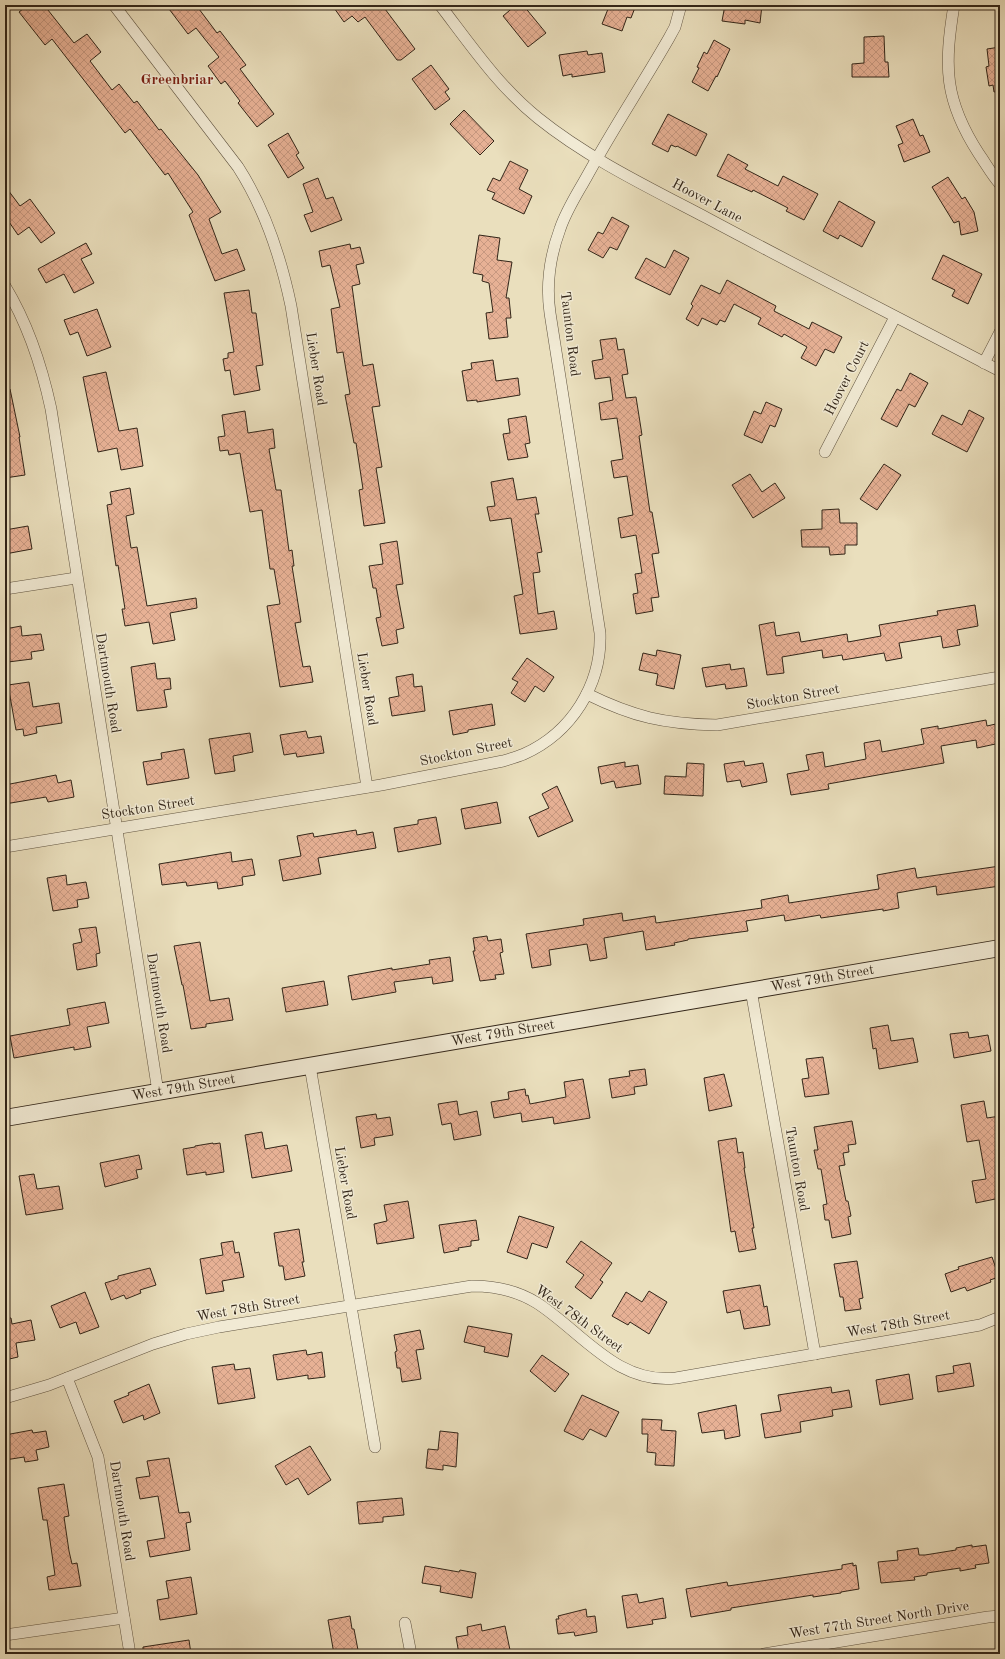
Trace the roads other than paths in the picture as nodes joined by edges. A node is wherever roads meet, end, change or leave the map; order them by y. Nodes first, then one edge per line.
1 (114, 5) edge
2 (440, 5) edge
3 (681, 5) edge
4 (954, 5) edge
5 (596, 159) junction
6 (1000, 184) edge
7 (5, 286) edge
8 (895, 317) junction
9 (1000, 332) edge
10 (984, 363) junction
11 (1000, 372) edge
12 (825, 452) dead end
13 (76, 578) junction
14 (5, 590) edge
15 (1000, 677) edge
16 (587, 694) junction
17 (367, 786) junction
18 (116, 828) junction
19 (5, 847) edge
20 (1000, 948) edge
21 (751, 990) junction
22 (310, 1066) junction
23 (158, 1092) junction
24 (5, 1118) edge
25 (351, 1305) junction
26 (1000, 1317) edge
27 (815, 1354) junction
28 (67, 1378) junction
29 (5, 1398) edge
30 (375, 1446) dead end
31 (1000, 1616) edge
32 (124, 1618) junction
33 (405, 1623) dead end
34 (5, 1635) edge
35 (130, 1654) edge
36 (411, 1654) edge
37 (764, 1654) edge

1 - 17 street, Lieber Road
2 - 5 street, Hoover Lane
3 - 5 street, Taunton Road
4 - 6 street
5 - 8 street, Hoover Lane
5 - 16 street, Taunton Road
7 - 13 street, Dartmouth Road
8 - 10 street, Hoover Lane
8 - 12 street, Hoover Court
9 - 10 street
10 - 11 street, Hoover Lane
13 - 14 street
13 - 18 street, Dartmouth Road
15 - 16 street, Stockton Street
16 - 17 street, Stockton Street
17 - 18 street, Stockton Street
18 - 19 street, Stockton Street
18 - 23 street, Dartmouth Road
20 - 21 main road, West 79th Street
21 - 22 main road, West 79th Street
21 - 27 street, Taunton Road
22 - 23 main road, West 79th Street
22 - 25 street, Lieber Road
23 - 24 main road, West 79th Street
25 - 27 street, West 78th Street
25 - 28 street, West 78th Street
25 - 30 street, Lieber Road
26 - 27 street, West 78th Street
28 - 29 street, West 78th Street
28 - 32 street, Dartmouth Road
31 - 37 street, West 77th Street North Drive
32 - 34 street
32 - 35 street, Dartmouth Road
33 - 36 street

